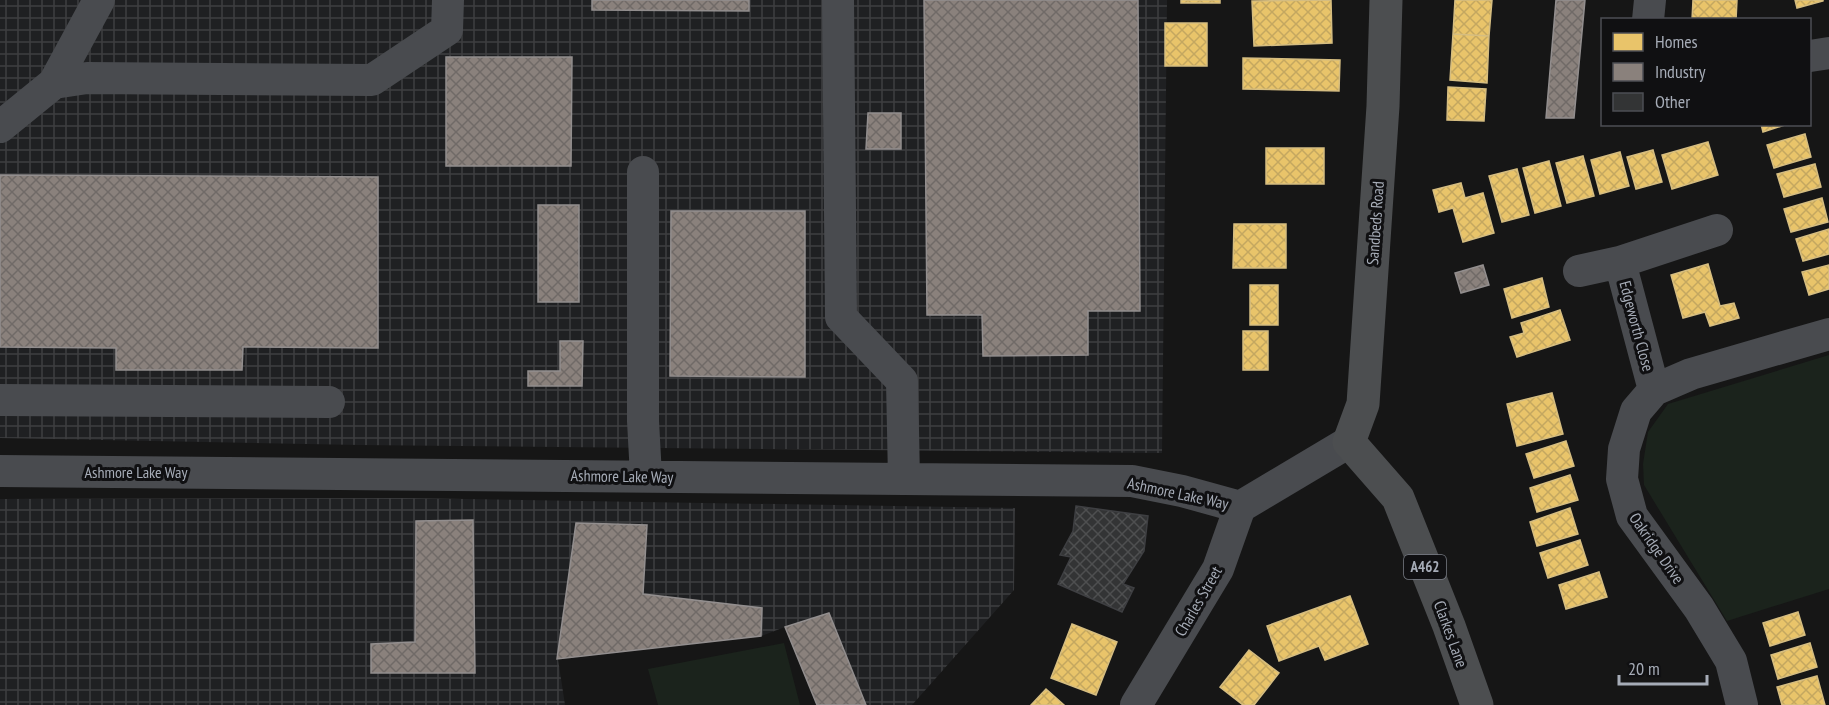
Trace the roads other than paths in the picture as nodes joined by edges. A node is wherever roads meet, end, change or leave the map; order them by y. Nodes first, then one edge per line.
1 (99, 0) edge
2 (838, 0) edge
3 (1386, 0) edge
4 (1650, 0) edge
5 (448, 15) edge
6 (1648, 18) edge
7 (1829, 53) edge
8 (1811, 56) edge
9 (54, 84) junction
10 (0, 127) edge
11 (643, 172) dead end
12 (1717, 230) dead end
13 (1620, 262) junction
14 (1579, 271) dead end
15 (1829, 334) edge
16 (1654, 390) junction
17 (0, 400) edge
18 (329, 402) dead end
19 (1349, 442) junction
20 (0, 471) edge
21 (646, 476) junction
22 (904, 479) junction
23 (1240, 507) junction
24 (1136, 705) edge
25 (1477, 705) edge
26 (1742, 705) edge

1 - 9 street
2 - 22 street
3 - 19 main road, Sandbeds Road
4 - 6 street
5 - 9 street
7 - 8 street
9 - 10 street
11 - 21 street
12 - 13 street, Edgeworth Close
13 - 14 street, Edgeworth Close
13 - 16 street, Edgeworth Close
15 - 16 street, Oakridge Drive
16 - 26 street, Oakridge Drive
17 - 18 street
19 - 23 street
19 - 25 main road, Clarkes Lane / A462
20 - 21 street, Ashmore Lake Way
21 - 22 street, Ashmore Lake Way
22 - 23 street, Ashmore Lake Way
23 - 24 street, Charles Street

